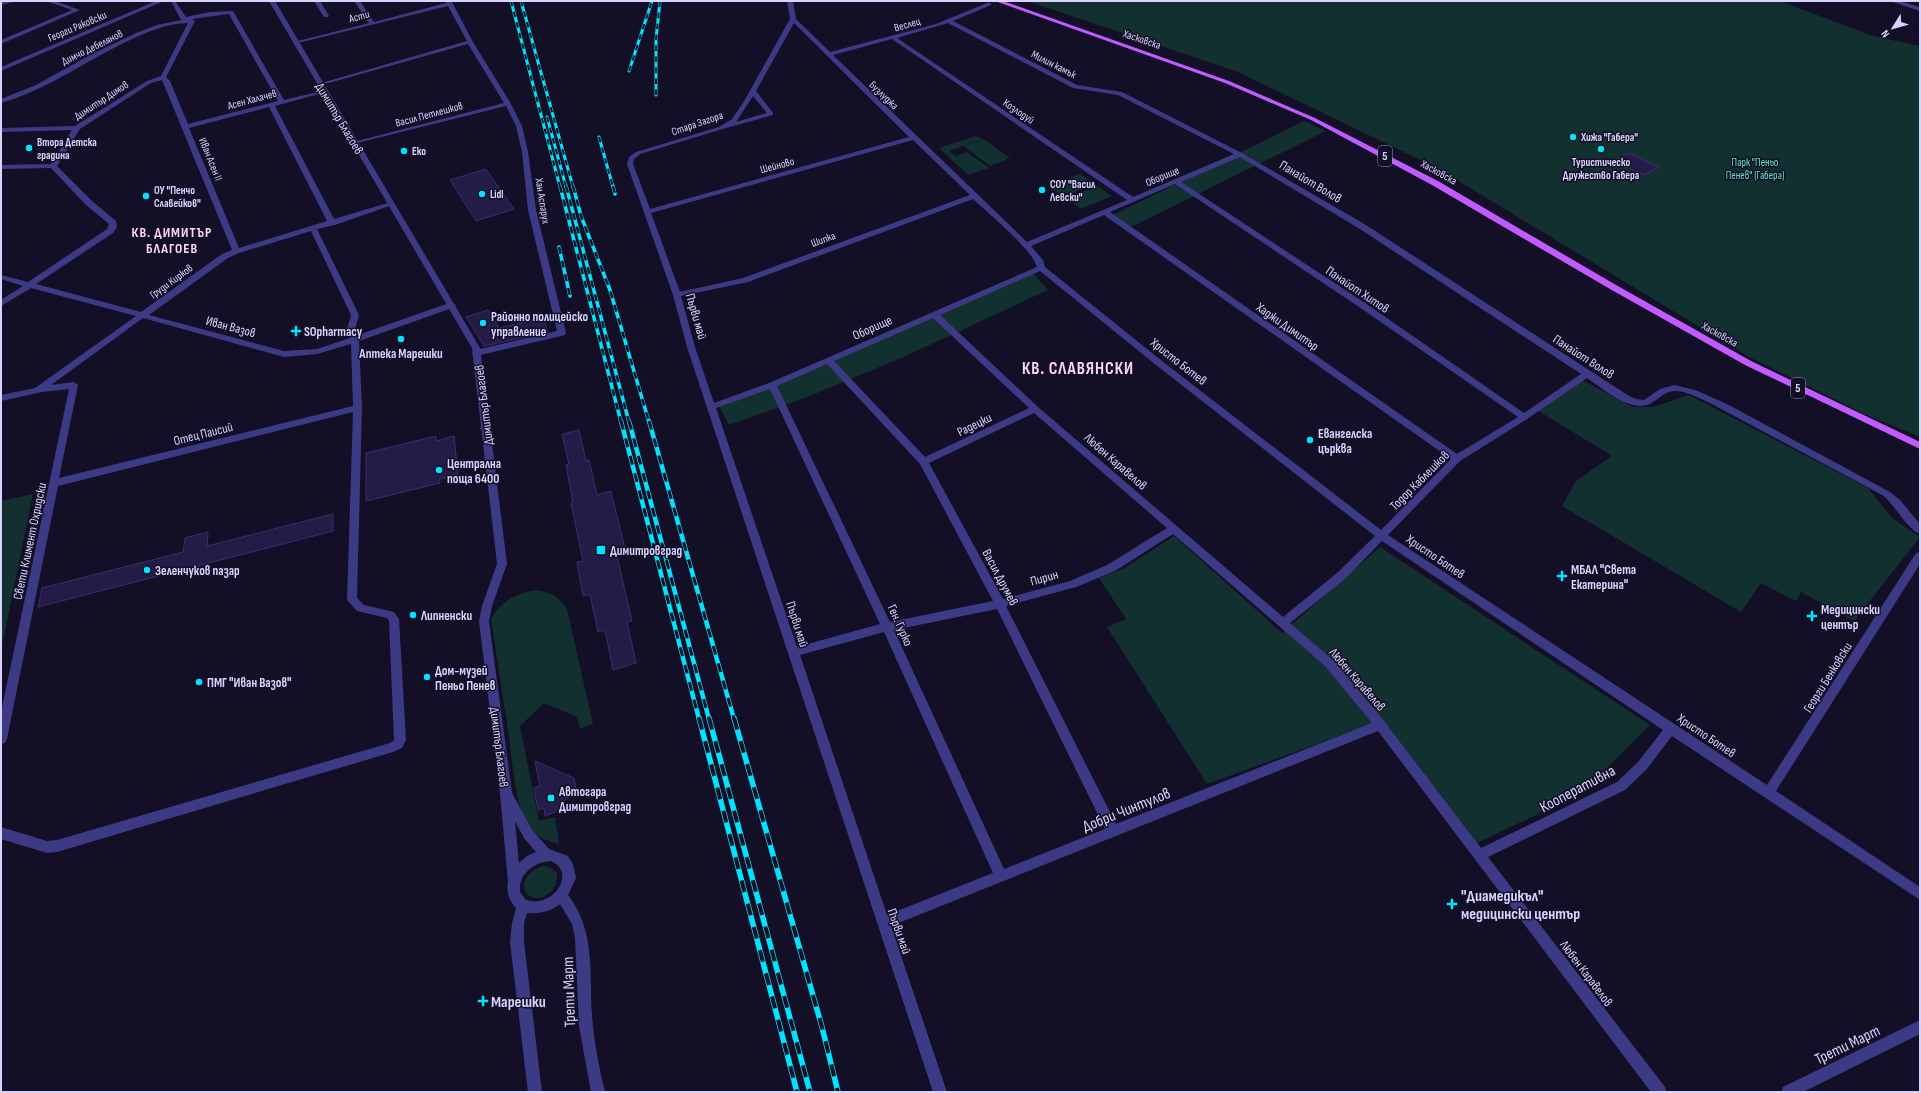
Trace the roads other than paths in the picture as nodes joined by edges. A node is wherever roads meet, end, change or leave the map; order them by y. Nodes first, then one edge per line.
1 (14, 1) edge
2 (49, 1) edge
3 (160, 1) edge
4 (272, 1) edge
5 (317, 1) edge
6 (357, 1) edge
7 (790, 1) edge
8 (998, 1) edge
9 (1893, 1) edge
10 (173, 2) dead end
11 (449, 3) edge
12 (1, 4) edge
13 (989, 4) dead end
14 (1920, 9) edge
15 (326, 16) dead end
16 (794, 19) junction
17 (184, 20) junction
18 (949, 21) junction
19 (372, 23) junction
20 (894, 38) junction
21 (1, 42) edge
22 (470, 42) junction
23 (296, 43) junction
24 (828, 54) junction
25 (1, 69) edge
26 (163, 77) junction
27 (322, 88) junction
28 (753, 91) junction
29 (1, 101) edge
30 (282, 102) junction
31 (508, 104) junction
32 (272, 105) junction
33 (186, 127) junction
34 (77, 128) junction
35 (721, 128) junction
36 (1, 130) edge
37 (914, 138) junction
38 (355, 143) junction
39 (1240, 154) junction
40 (630, 164) joint
41 (53, 166) junction
42 (1, 167) edge
43 (1176, 182) junction
44 (974, 196) junction
45 (1132, 200) junction
46 (391, 204) junction
47 (646, 212) junction
48 (1105, 212) junction
49 (332, 223) junction
50 (313, 228) junction
51 (1026, 245) junction
52 (236, 251) junction
53 (1041, 268) junction
54 (1, 277) edge
55 (29, 284) junction
56 (677, 295) junction
57 (1, 304) edge
58 (452, 305) junction
59 (934, 314) junction
60 (142, 316) junction
61 (355, 339) junction
62 (476, 353) junction
63 (828, 360) junction
64 (1587, 374) junction
65 (772, 385) junction
66 (38, 390) junction
67 (1, 398) edge
68 (712, 407) junction
69 (358, 408) junction
70 (1035, 409) junction
71 (1847, 412) junction
72 (1524, 417) junction
73 (1920, 441) edge
74 (1920, 446) edge
75 (1457, 459) junction
76 (924, 462) junction
77 (55, 482) junction
78 (1173, 529) junction
79 (1920, 530) edge
80 (1382, 536) junction
81 (1920, 556) edge
82 (1000, 604) junction
83 (1282, 623) junction
84 (887, 627) junction
85 (792, 653) junction
86 (1380, 725) junction
87 (1671, 728) junction
88 (1, 739) edge
89 (1769, 792) junction
90 (506, 793) junction
91 (1113, 832) junction
92 (1, 833) edge
93 (546, 855) junction
94 (1480, 855) junction
95 (1001, 877) junction
96 (514, 881) junction
97 (1920, 894) edge
98 (560, 896) junction
99 (523, 906) junction
100 (883, 923) junction
101 (1920, 1027) edge
102 (535, 1092) edge
103 (598, 1092) edge
104 (940, 1092) edge
105 (1660, 1092) edge
106 (1788, 1092) edge

1 - 12 street
2 - 21 street
3 - 25 street, Георги Раковски
4 - 23 street, Димитър Благоев
5 - 15 street
6 - 19 street
7 - 16 street
8 - 71 main road, Хасковска / 5
9 - 14 street
10 - 17 street
11 - 19 street, Асти
11 - 22 street, Хан Аспарух
13 - 18 street, Веслец
16 - 24 street, Бузлуджа
16 - 28 street, Стара Загора
17 - 26 street
17 - 29 street, Димчо Дебелянов
17 - 30 street, Димчо Дебелянов
18 - 20 street, Веслец
18 - 39 street, Милин камък
19 - 23 street, Асти
20 - 24 street, Веслец
20 - 45 street, Козлодуй
22 - 27 street
22 - 31 street, Хан Аспарух
23 - 27 street, Димитър Благоев
24 - 37 street, Бузлуджа
26 - 33 street, Иван Асен II
26 - 34 street, Димитър Димов
27 - 30 street, Асен Халачев
27 - 38 street, Димитър Благоев
28 - 35 street, Стара Загора
28 - 35 street
30 - 32 street, Асен Халачев
31 - 38 street, Васил Петлешков
31 - 62 street, Хан Аспарух
32 - 33 street, Асен Халачев
32 - 49 street
33 - 52 street, Иван Асен II
34 - 36 street
34 - 41 street, Димитър Димов
35 - 40 street, Стара Загора
37 - 44 street, Бузлуджа
37 - 47 street, Шейново
38 - 46 street, Димитър Благоев
39 - 43 street, Оборище
39 - 64 street, Панайот Волов
40 - 47 street, Първи май
41 - 42 street
41 - 55 street
43 - 45 street, Оборище
43 - 72 street, Панайот Хитов
44 - 51 street, Христо Ботев
44 - 56 street, Шипка
45 - 48 street, Оборище
46 - 49 street, Груди Кирков
46 - 58 street, Димитър Благоев
47 - 56 street, Първи май
48 - 51 street, Оборище
48 - 75 street, Хаджи Димитър
49 - 50 street, Груди Кирков
50 - 52 street, Груди Кирков
50 - 61 street
51 - 53 street, Христо Ботев
52 - 60 street, Груди Кирков
53 - 59 street, Оборище
53 - 80 street, Христо Ботев
54 - 55 street, Иван Вазов
55 - 57 street
55 - 60 street, Иван Вазов
56 - 68 street, Първи май
58 - 61 street, Иван Вазов
58 - 62 street, Димитър Благоев
59 - 63 street, Оборище
59 - 70 street, Любен Каравелов
60 - 61 street, Иван Вазов
60 - 66 street, Груди Кирков
61 - 69 street
62 - 90 street, Димитър Благоев
63 - 65 street, Оборище
63 - 76 street, Васил Друмев
64 - 72 street, Тодор Каблешков
64 - 79 street, Панайот Волов
65 - 68 street, Оборище
65 - 84 street, Ген. Гурко
66 - 67 street, Груди Кирков
66 - 77 street, Свети Климент Охридски
68 - 85 street, Първи май
69 - 77 street, Отец Паисий
69 - 92 street
70 - 76 street, Радецки
70 - 78 street, Любен Каравелов
71 - 73 main road, Хасковска / 5
71 - 74 main road, Хасковска / 5
72 - 75 street, Тодор Каблешков
75 - 80 street, Тодор Каблешков
76 - 82 street, Васил Друмев
77 - 88 street, Свети Климент Охридски
78 - 82 street, Пирин
78 - 83 street, Любен Каравелов
80 - 83 street, Тодор Каблешков
80 - 87 street, Христо Ботев
81 - 89 street, Георги Бенковски
82 - 84 street, Пирин
82 - 91 street, Васил Друмев
83 - 86 street, Любен Каравелов
84 - 85 street, Пирин
84 - 95 street, Ген. Гурко
85 - 100 street, Първи май
86 - 91 street, Добри Чинтулов
86 - 94 street, Любен Каравелов
87 - 89 street, Христо Ботев
87 - 94 street, Кооперативна
89 - 97 street, Христо Ботев
90 - 93 street
90 - 96 street, Димитър Благоев
91 - 95 street, Добри Чинтулов
93 - 96 street
93 - 98 street
94 - 105 street, Любен Каравелов
95 - 100 street, Добри Чинтулов
96 - 99 street
98 - 99 street
98 - 103 street, Трети Март
99 - 102 street
100 - 104 street, Първи май
101 - 106 street, Трети Март

